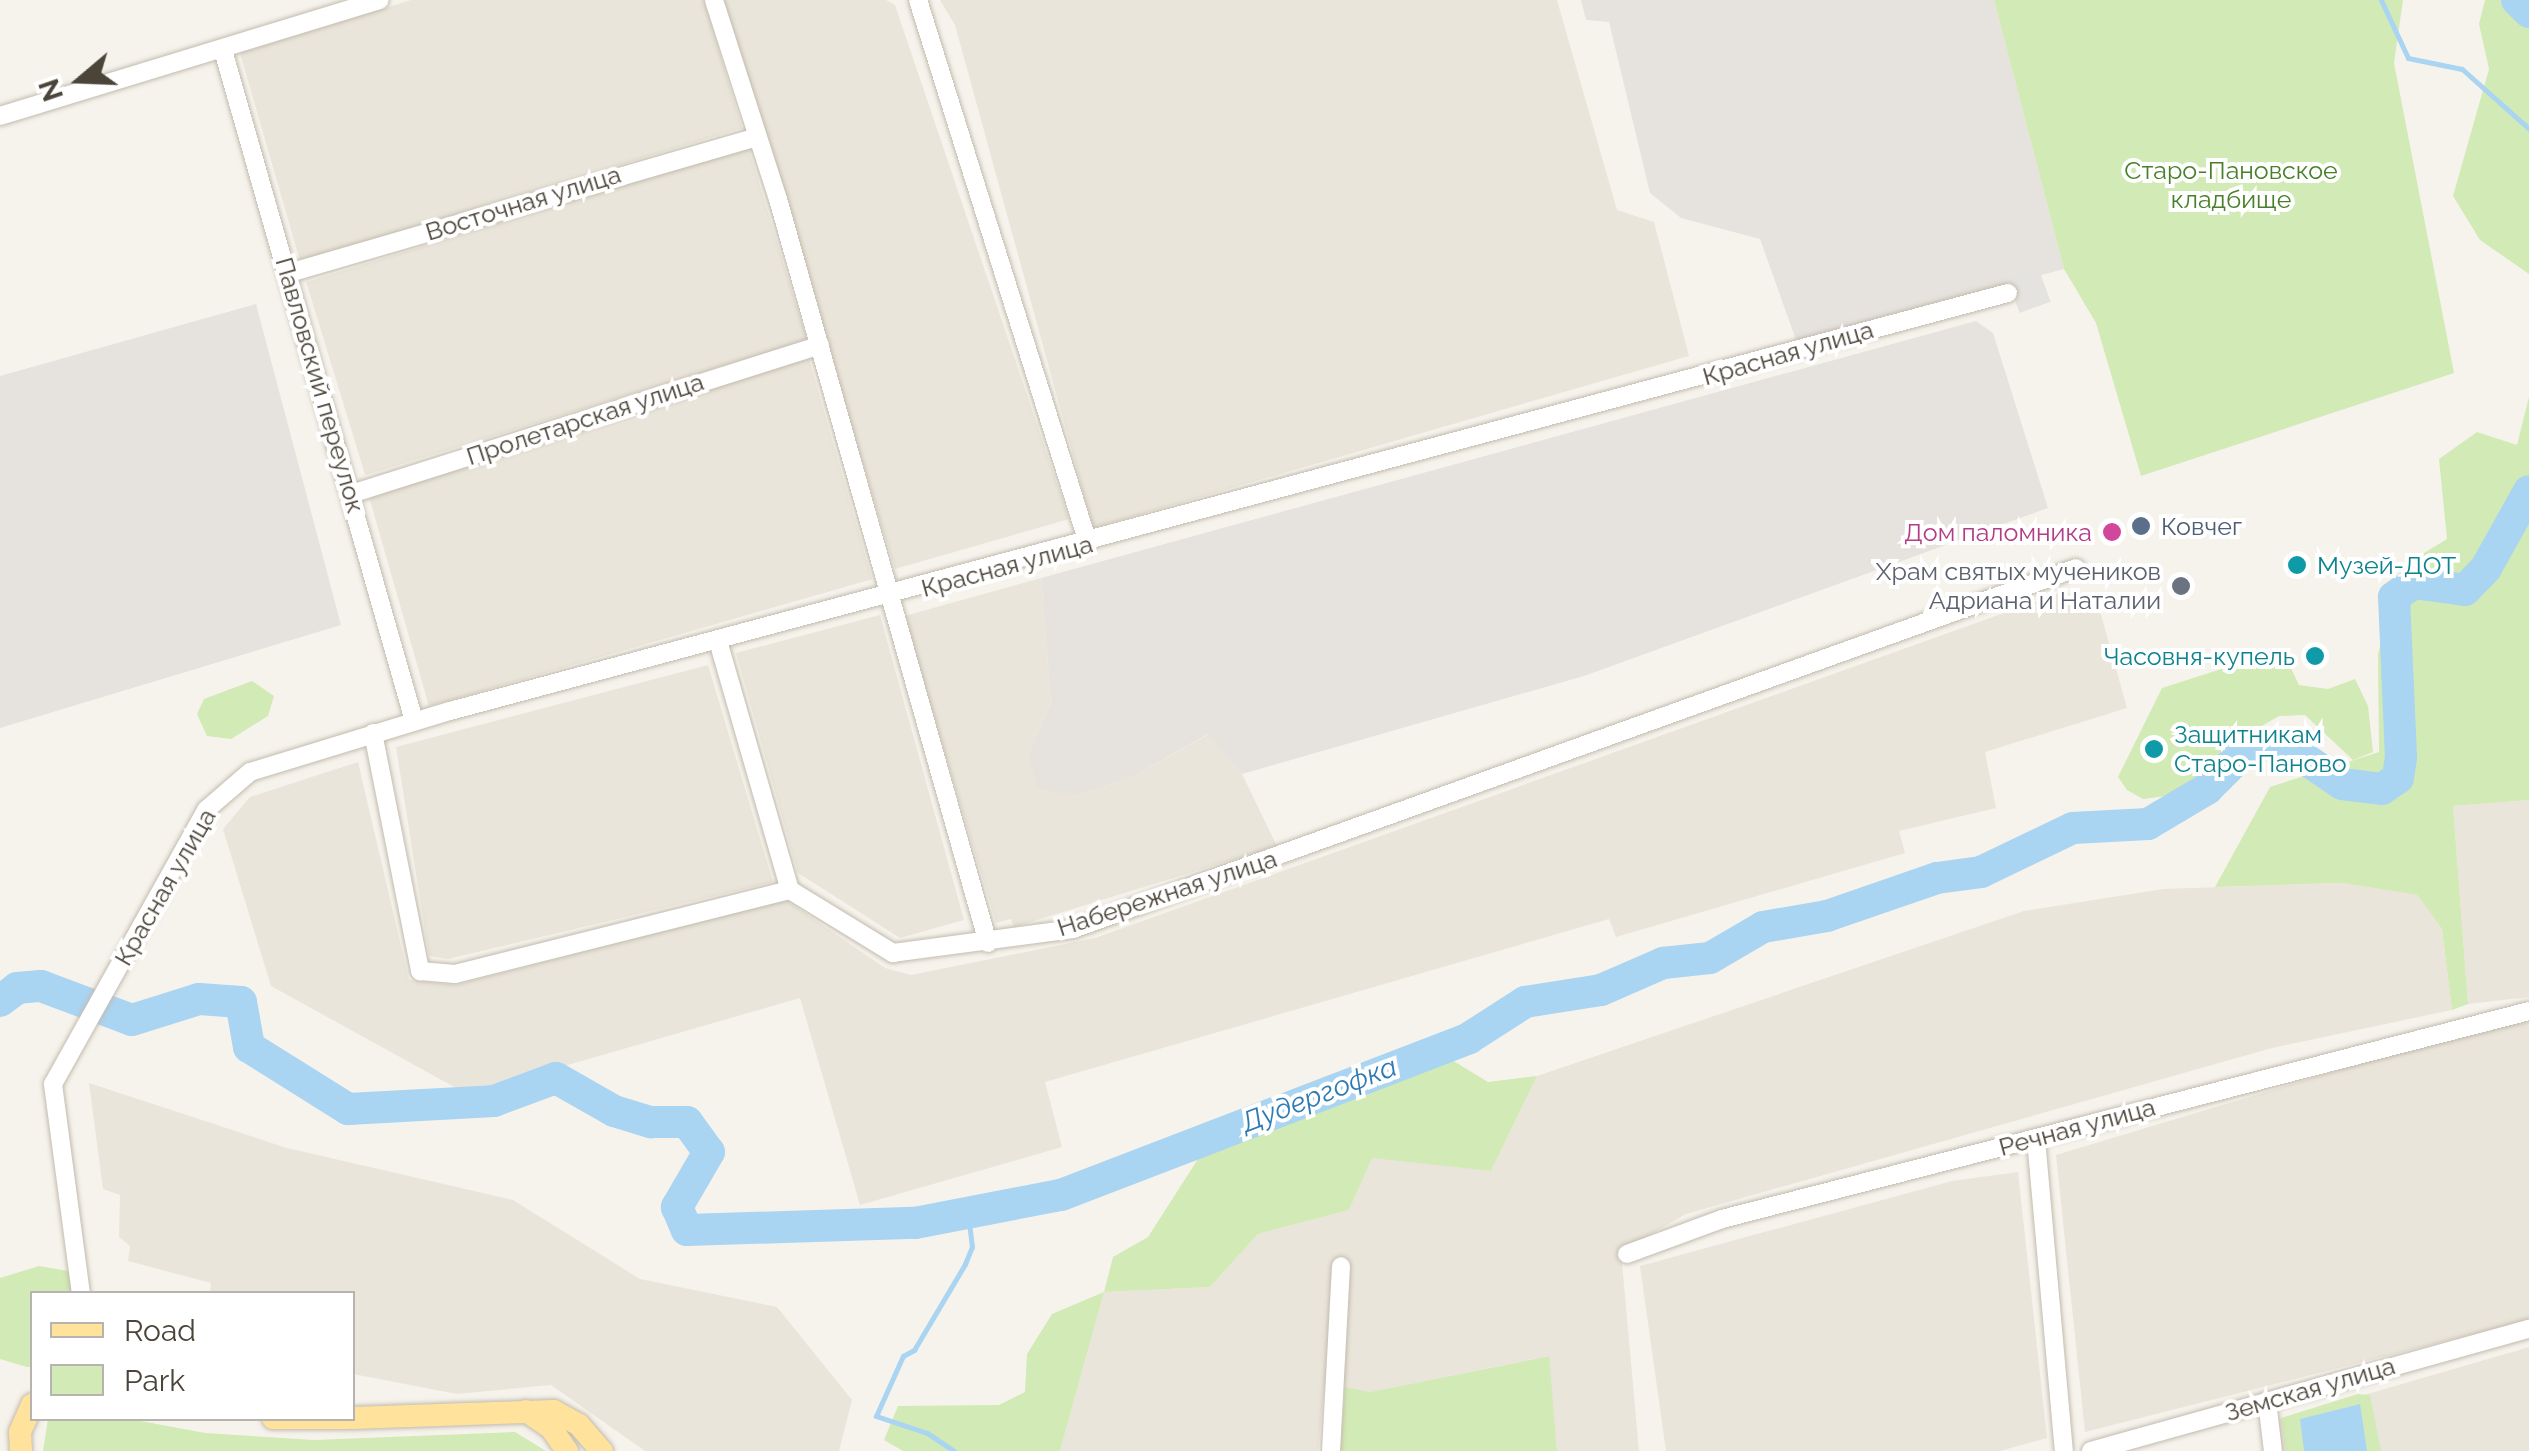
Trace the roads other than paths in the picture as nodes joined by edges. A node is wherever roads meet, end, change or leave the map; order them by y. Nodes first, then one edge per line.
1 (380, 0) edge
2 (714, 0) edge
3 (918, 0) edge
4 (224, 50) junction
5 (0, 116) edge
6 (757, 137) junction
7 (289, 274) junction
8 (2008, 294) dead end
9 (820, 345) junction
10 (350, 494) junction
11 (1088, 544) junction
12 (2076, 568) dead end
13 (889, 598) junction
14 (718, 641) junction
15 (414, 721) junction
16 (373, 733) junction
17 (790, 890) junction
18 (988, 944) junction
19 (2529, 1011) edge
20 (2036, 1139) junction
21 (1627, 1254) dead end
22 (1341, 1266) dead end
23 (81, 1291) edge
24 (2529, 1329) edge
25 (2267, 1401) junction
26 (30, 1410) edge
27 (526, 1410) junction
28 (355, 1418) edge
29 (0, 1449) edge
30 (11, 1451) edge
31 (21, 1451) edge
32 (566, 1451) edge
33 (602, 1451) edge
34 (1331, 1451) edge
35 (2064, 1451) edge
36 (2091, 1451) edge
37 (2272, 1451) edge

1 - 4 street
2 - 6 street
3 - 11 street
4 - 5 street
4 - 7 street, Павловский переулок
6 - 7 street, Восточная улица
6 - 9 street
7 - 10 street, Павловский переулок
8 - 11 street, Красная улица
9 - 10 street, Пролетарская улица
9 - 13 street
10 - 15 street, Павловский переулок
11 - 13 street, Красная улица
12 - 18 street, Набережная улица
13 - 14 street, Красная улица
13 - 18 street
14 - 15 street, Красная улица
14 - 17 street
15 - 16 street, Красная улица
16 - 17 street
16 - 23 street, Красная улица
17 - 18 street, Набережная улица
19 - 20 street, Речная улица
20 - 21 street, Речная улица
20 - 35 street
22 - 34 street
24 - 25 street, Земская улица
25 - 36 street, Земская улица
25 - 37 street
26 - 31 main road
27 - 28 main road
27 - 32 main road
27 - 33 main road
29 - 30 main road

